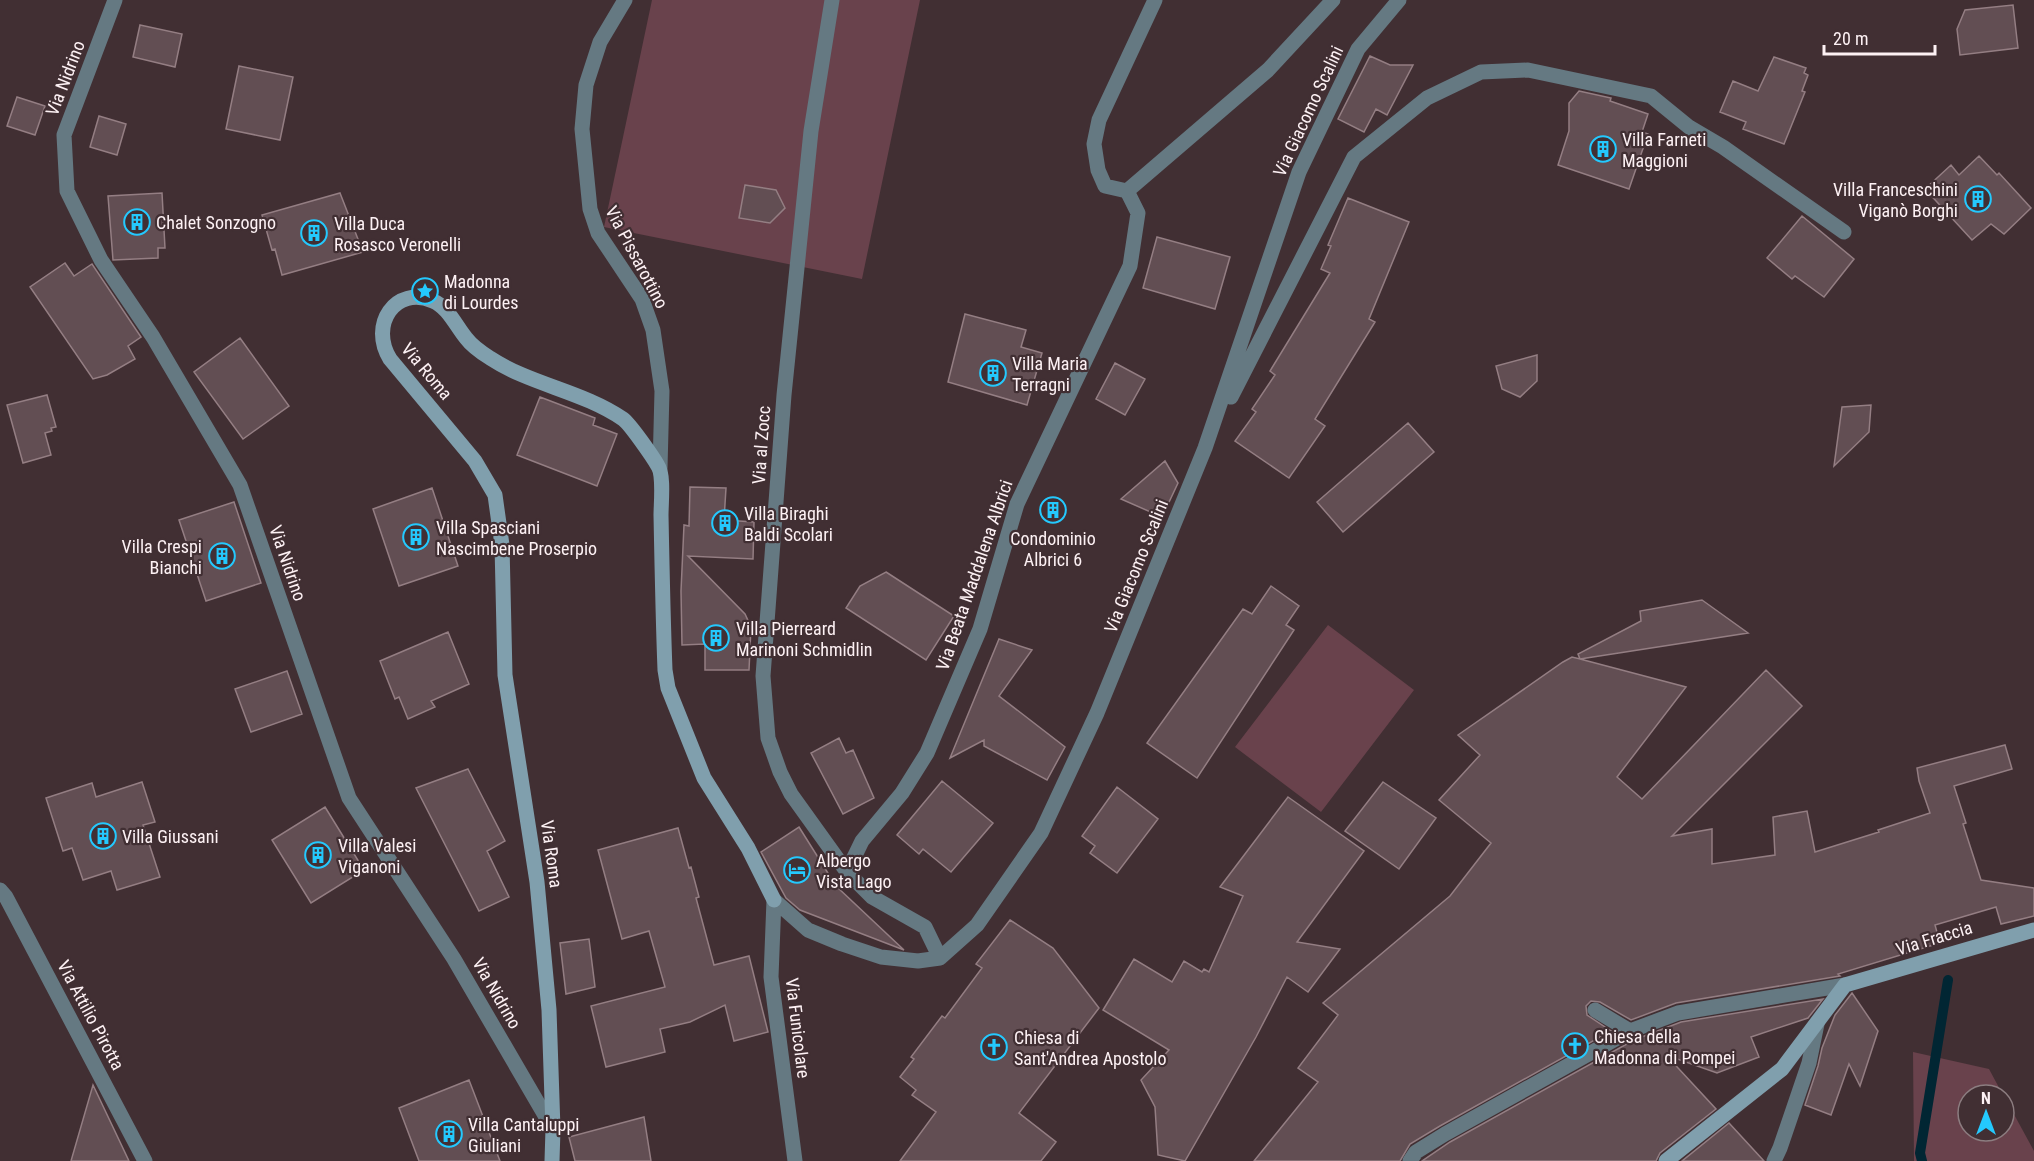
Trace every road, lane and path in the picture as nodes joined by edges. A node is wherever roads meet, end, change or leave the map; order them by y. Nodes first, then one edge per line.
1 (115, 0) edge
2 (625, 0) edge
3 (831, 0) edge
4 (1155, 0) edge
5 (1333, 0) edge
6 (1399, 0) edge
7 (1127, 191) junction
8 (1844, 232) dead end
9 (1205, 448) junction
10 (660, 468) junction
11 (847, 872) junction
12 (0, 890) edge
13 (774, 900) junction
14 (2034, 930) edge
15 (940, 958) junction
16 (1845, 985) junction
17 (1595, 1010) dead end
18 (1817, 1024) junction
19 (1630, 1031) junction
20 (553, 1129) junction
21 (144, 1161) edge
22 (552, 1161) edge
23 (795, 1161) edge
24 (1410, 1161) edge
25 (1666, 1161) edge
26 (1774, 1161) edge

1 - 20 street, Via Nidrino
2 - 10 street, Via Pissarottino
3 - 11 street, Via al Zocc
4 - 7 street
5 - 7 street, Via Giacomo Scalini
6 - 9 street, Via Giacomo Scalini
7 - 11 street, Via Beata Maddalena Albrici
8 - 9 street
9 - 15 street, Via Giacomo Scalini
10 - 13 street
10 - 20 street, Via Roma
11 - 15 street
12 - 21 street, Via Attilio Pirotta
13 - 15 street
13 - 23 street, Via Funicolare
14 - 16 street, Via Fraccia
16 - 18 street
16 - 19 street
17 - 19 street
18 - 25 street
18 - 26 street
19 - 24 street
20 - 22 street, Via Roma

